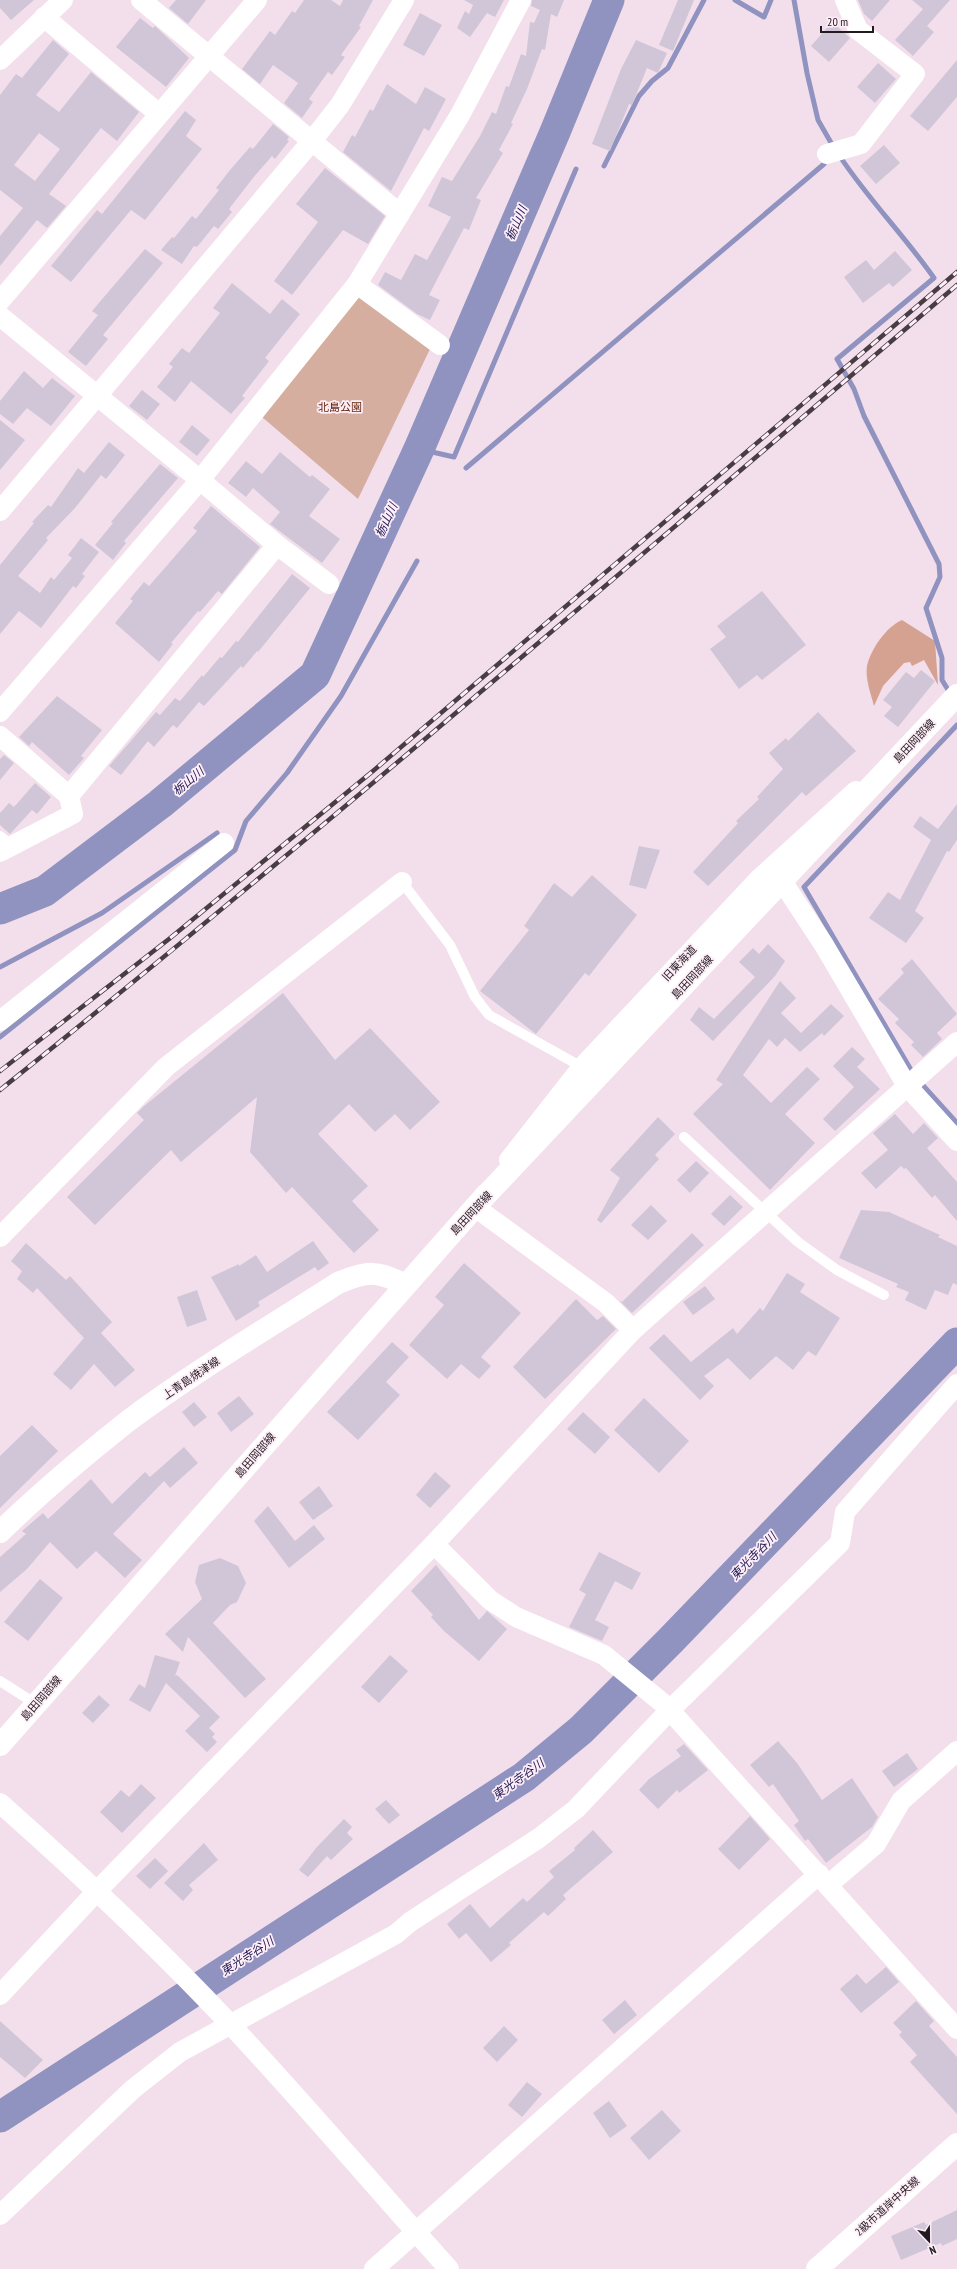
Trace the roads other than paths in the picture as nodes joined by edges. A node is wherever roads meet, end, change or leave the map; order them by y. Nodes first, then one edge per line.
1 (63, 0) edge
2 (141, 0) edge
3 (257, 0) edge
4 (404, 0) edge
5 (522, 0) edge
6 (845, 0) edge
7 (44, 17) junction
8 (208, 57) junction
9 (0, 60) edge
10 (159, 114) junction
11 (311, 142) junction
12 (827, 154) dead end
13 (400, 214) junction
14 (357, 284) junction
15 (0, 301) edge
16 (0, 316) edge
17 (440, 345) dead end
18 (96, 395) junction
19 (200, 480) junction
20 (0, 511) edge
21 (277, 545) junction
22 (329, 584) dead end
23 (957, 695) edge
24 (0, 712) edge
25 (0, 736) edge
26 (910, 745) junction
27 (69, 796) junction
28 (224, 843) dead end
29 (4, 845) edge
30 (782, 881) junction
31 (402, 882) joint
32 (0, 1021) edge
33 (957, 1042) edge
34 (582, 1067) junction
35 (907, 1086) junction
36 (684, 1137) dead end
37 (957, 1141) edge
38 (475, 1207) junction
39 (766, 1212) junction
40 (0, 1237) edge
41 (405, 1285) junction
42 (884, 1295) dead end
43 (633, 1330) junction
44 (957, 1384) edge
45 (0, 1531) edge
46 (434, 1544) junction
47 (0, 1681) edge
48 (36, 1704) junction
49 (668, 1708) junction
50 (0, 1745) edge
51 (957, 1751) edge
52 (0, 1803) edge
53 (823, 1880) junction
54 (98, 1890) junction
55 (0, 1995) edge
56 (231, 2025) junction
57 (957, 2029) edge
58 (957, 2144) edge
59 (0, 2215) edge
60 (416, 2232) junction
61 (374, 2269) edge
62 (450, 2269) edge
63 (817, 2269) edge

1 - 7 street
2 - 8 street
3 - 8 street
4 - 11 street
5 - 13 street
6 - 12 street
7 - 9 street
7 - 10 street
8 - 10 street
8 - 11 street
10 - 15 street
11 - 13 street
11 - 18 street
13 - 14 street
14 - 17 street
14 - 19 street
16 - 18 street
18 - 19 street
18 - 20 street
19 - 21 street
19 - 24 street
21 - 22 street
21 - 27 street
23 - 26 main road, 島田岡部線
25 - 27 street
26 - 30 main road, 島田岡部線
26 - 34 street, 旧東海道
27 - 29 street
28 - 32 street
30 - 35 street
30 - 38 main road, 島田岡部線
31 - 34 lane
31 - 40 street
33 - 35 street
34 - 38 street, 旧東海道
35 - 37 street
35 - 39 street
36 - 39 lane
38 - 41 main road, 島田岡部線
38 - 43 street
39 - 42 lane
39 - 43 street
41 - 45 main road, 上青島焼津線
41 - 48 main road, 島田岡部線
43 - 46 street
44 - 49 street
46 - 49 street
46 - 54 street
47 - 48 lane
48 - 50 main road, 島田岡部線
49 - 53 street
49 - 56 street
51 - 53 street
52 - 54 street
53 - 57 street
53 - 60 street
54 - 55 street
54 - 56 street
56 - 59 street
56 - 60 street
58 - 63 main road, 2級市道岸中央線
60 - 61 street
60 - 62 street

